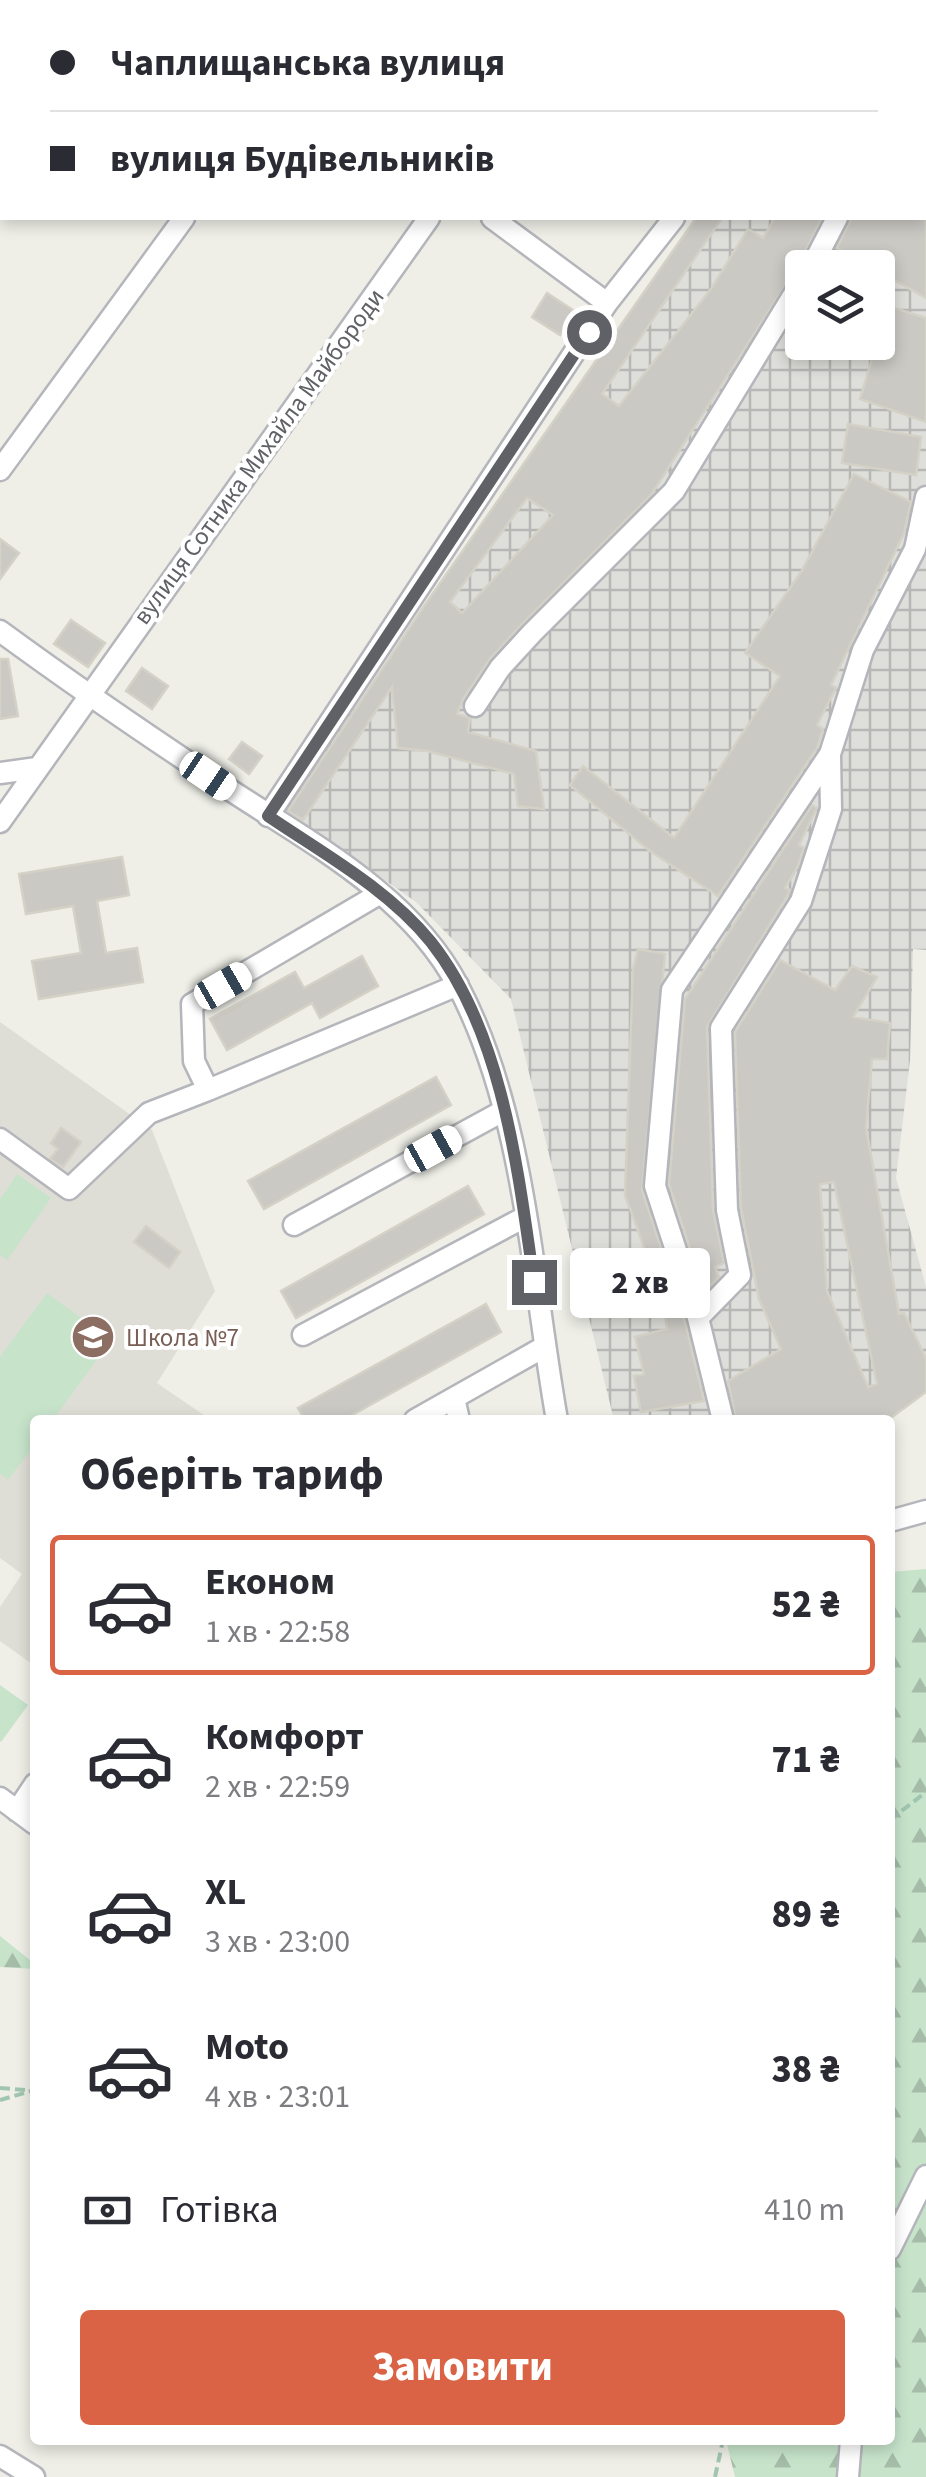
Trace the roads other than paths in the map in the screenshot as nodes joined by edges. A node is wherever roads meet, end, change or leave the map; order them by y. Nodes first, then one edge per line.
1 (183, 220) edge
2 (427, 220) edge
3 (495, 220) edge
4 (672, 220) edge
5 (837, 220) edge
6 (821, 250) edge
7 (607, 304) junction
8 (785, 309) edge
9 (0, 470) edge
10 (926, 498) edge
11 (0, 631) edge
12 (88, 695) junction
13 (476, 706) dead end
14 (830, 754) junction
15 (37, 768) junction
16 (0, 772) edge
17 (268, 816) junction
18 (0, 822) edge
19 (379, 894) junction
20 (458, 985) junction
21 (208, 1090) junction
22 (503, 1111) junction
23 (0, 1138) edge
24 (525, 1218) junction
25 (294, 1226) dead end
26 (698, 1318) junction
27 (303, 1335) dead end
28 (544, 1347) junction
29 (454, 1398) junction
30 (424, 1415) edge
31 (458, 1415) edge
32 (556, 1415) edge
33 (722, 1415) edge
34 (926, 1510) edge
35 (895, 1519) edge
36 (30, 1788) edge
37 (9, 1805) edge
38 (30, 1820) edge
39 (926, 2176) edge
40 (895, 2239) edge
41 (850, 2445) edge
42 (0, 2456) edge
43 (34, 2477) edge
44 (848, 2477) edge

1 - 9 street
2 - 12 street, вулиця Сотника Михайла Майбороди
3 - 7 street
4 - 7 street
5 - 6 street
7 - 17 street
8 - 13 street
10 - 14 street
11 - 12 street
12 - 15 street, вулиця Сотника Михайла Майбороди
12 - 17 street
14 - 26 street
14 - 26 street
15 - 16 street
15 - 18 street, вулиця Сотника Михайла Майбороди
17 - 19 street
19 - 20 street
19 - 21 street
20 - 21 street
20 - 22 street
21 - 23 street
22 - 24 street
22 - 25 street
24 - 27 street
24 - 28 street
26 - 33 street
28 - 29 street
28 - 32 street
29 - 30 street
29 - 31 street
34 - 35 street
36 - 37 street
37 - 38 street
39 - 40 street
41 - 44 street
42 - 43 street

